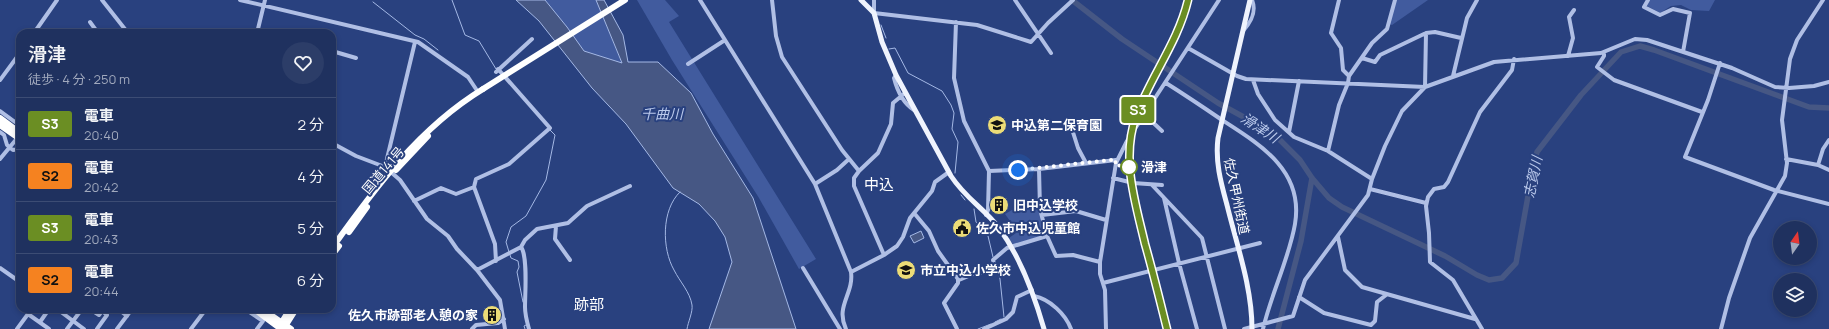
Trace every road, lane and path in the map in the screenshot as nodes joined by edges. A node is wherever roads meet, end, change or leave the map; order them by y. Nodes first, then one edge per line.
1 (58, 0) edge
2 (102, 0) edge
3 (240, 0) edge
4 (265, 0) edge
5 (625, 0) edge
6 (700, 0) edge
7 (772, 0) edge
8 (861, 0) edge
9 (874, 0) edge
10 (1015, 0) edge
11 (1073, 0) edge
12 (1219, 0) edge
13 (1251, 0) edge
14 (1339, 0) edge
15 (1395, 0) edge
16 (1477, 0) edge
17 (1823, 0) edge
18 (1647, 1) edge
19 (264, 6) junction
20 (1574, 10) dead end
21 (874, 13) junction
22 (90, 22) dead end
23 (956, 22) junction
24 (37, 29) edge
25 (95, 29) edge
26 (125, 29) edge
27 (258, 29) edge
28 (1426, 33) junction
29 (1038, 34) junction
30 (1461, 38) junction
31 (532, 39) dead end
32 (725, 40) junction
33 (415, 42) junction
34 (1188, 48) junction
35 (336, 52) edge
36 (1604, 52) junction
37 (1683, 52) junction
38 (1051, 53) dead end
39 (1568, 56) junction
40 (16, 58) edge
41 (356, 58) dead end
42 (1362, 58) junction
43 (1514, 59) junction
44 (688, 64) dead end
45 (1719, 64) junction
46 (1233, 73) junction
47 (1349, 76) junction
48 (1453, 76) junction
49 (0, 80) edge
50 (1253, 80) junction
51 (1299, 81) junction
52 (1166, 82) junction
53 (1829, 82) edge
54 (1348, 83) junction
55 (1425, 86) junction
56 (480, 90) junction
57 (1785, 90) junction
58 (903, 94) junction
59 (0, 111) edge
60 (1702, 112) junction
61 (1145, 115) junction
62 (0, 118) edge
63 (1223, 119) junction
64 (16, 122) edge
65 (0, 125) edge
66 (1071, 126) dead end
67 (1162, 131) dead end
68 (0, 132) edge
69 (1289, 132) junction
70 (16, 133) edge
71 (16, 134) edge
72 (16, 140) edge
73 (1829, 140) edge
74 (336, 145) edge
75 (10, 147) junction
76 (16, 150) edge
77 (1328, 151) junction
78 (0, 159) edge
79 (849, 159) junction
80 (1786, 159) junction
81 (1116, 160) junction
82 (1086, 163) junction
83 (1818, 165) junction
84 (1039, 169) junction
85 (389, 170) junction
86 (1829, 170) edge
87 (859, 171) junction
88 (989, 171) junction
89 (949, 172) junction
90 (1113, 178) junction
91 (1372, 180) junction
92 (815, 184) junction
93 (1152, 185) junction
94 (1162, 185) dead end
95 (630, 186) dead end
96 (474, 187) junction
97 (1370, 189) junction
98 (1778, 190) junction
99 (1164, 198) junction
100 (414, 200) junction
101 (1426, 202) junction
102 (1829, 204) edge
103 (914, 213) junction
104 (986, 215) junction
105 (1042, 215) junction
106 (1106, 220) junction
107 (556, 226) junction
108 (1047, 236) junction
109 (1338, 237) junction
110 (336, 243) edge
111 (1260, 243) dead end
112 (521, 247) junction
113 (1010, 247) junction
114 (336, 249) edge
115 (1238, 249) junction
116 (884, 255) junction
117 (1207, 256) junction
118 (496, 260) junction
119 (570, 260) dead end
120 (1100, 262) junction
121 (1179, 263) junction
122 (0, 268) edge
123 (803, 268) dead end
124 (477, 270) junction
125 (851, 272) junction
126 (16, 279) edge
127 (959, 280) junction
128 (1103, 283) junction
129 (1032, 290) junction
130 (1386, 295) junction
131 (1034, 296) junction
132 (1299, 297) junction
133 (46, 313) edge
134 (63, 313) edge
135 (79, 313) edge
136 (105, 313) edge
137 (123, 313) edge
138 (129, 313) edge
139 (203, 313) edge
140 (251, 313) edge
141 (260, 313) edge
142 (267, 313) edge
143 (288, 313) edge
144 (293, 313) edge
145 (127, 316) junction
146 (504, 319) junction
147 (1475, 319) junction
148 (73, 321) junction
149 (40, 322) junction
150 (1265, 323) junction
151 (995, 324) junction
152 (283, 327) edge
153 (1252, 328) edge
154 (17, 329) edge
155 (49, 329) edge
156 (67, 329) edge
157 (84, 329) edge
158 (97, 329) edge
159 (118, 329) edge
160 (191, 329) edge
161 (257, 329) edge
162 (472, 329) edge
163 (505, 329) edge
164 (529, 329) edge
165 (840, 329) edge
166 (846, 329) edge
167 (957, 329) edge
168 (984, 329) edge
169 (998, 329) edge
170 (1044, 329) edge
171 (1071, 329) edge
172 (1106, 329) edge
173 (1197, 329) edge
174 (1226, 329) edge
175 (1244, 329) edge
176 (1263, 329) edge
177 (1482, 329) edge
178 (1721, 329) edge

1 - 24 street
2 - 26 street
3 - 19 street
4 - 19 street
5 - 56 highway, 国道141号, bridge
6 - 32 street
7 - 79 street
8 - 21 main road
9 - 21 street
10 - 29 street
11 - 29 street
12 - 34 street
13 - 46 main road, 佐久甲州街道
14 - 47 street
15 - 42 street
16 - 30 street
17 - 57 street
18 - 37 street
19 - 27 street
19 - 33 street
20 - 39 street
21 - 23 street
21 - 58 main road
22 - 25 street
23 - 29 street
23 - 88 street
28 - 30 street
28 - 42 street
28 - 55 street
29 - 38 street
30 - 48 street
31 - 96 street
32 - 44 street
32 - 92 street
33 - 56 street
33 - 85 street
34 - 46 street
34 - 52 street
35 - 41 street
36 - 37 street
36 - 39 street
36 - 60 street
37 - 45 street
39 - 43 street
40 - 49 street
42 - 47 street
43 - 48 street
43 - 101 street
45 - 57 street
45 - 60 street
46 - 50 street
46 - 63 main road, 佐久甲州街道
47 - 54 street
48 - 55 street
50 - 51 street
50 - 69 street
51 - 54 street
51 - 69 street
52 - 61 street
52 - 63 street
53 - 57 street
54 - 55 street
54 - 77 street
55 - 91 street
56 - 85 highway, 国道141号
57 - 80 street
58 - 87 street
58 - 89 main road
59 - 64 street
60 - 98 street
61 - 67 street
61 - 81 street
62 - 70 highway
63 - 115 main road, 佐久甲州街道
63 - 150 street
65 - 71 highway
66 - 82 street
68 - 75 street
69 - 77 street
72 - 75 street
73 - 83 street
74 - 85 street
75 - 76 street
75 - 78 street
77 - 91 street
79 - 87 street
79 - 92 street
80 - 83 street
80 - 98 street
81 - 82 street
81 - 90 street
82 - 84 street
83 - 86 street
84 - 88 street
84 - 105 street
85 - 100 street
85 - 110 highway, 国道141号
85 - 114 highway, 国道141号
87 - 116 street
88 - 104 street
89 - 103 street
89 - 104 main road
90 - 93 street
90 - 106 street
91 - 97 street
92 - 125 street
93 - 94 street
93 - 99 street
95 - 107 street
96 - 100 street
96 - 118 street
97 - 101 street
97 - 109 street
98 - 102 street
98 - 178 street
99 - 117 street
99 - 121 street
100 - 124 street
101 - 147 street
103 - 116 street
103 - 127 street
104 - 113 main road
105 - 106 street
105 - 108 street
106 - 120 street
107 - 112 street
107 - 119 street
108 - 113 street
108 - 120 street
109 - 130 street
109 - 132 street
111 - 115 street
112 - 118 street
112 - 164 street
113 - 127 street
113 - 129 main road
115 - 117 street
115 - 153 main road, 佐久甲州街道
116 - 125 street
117 - 121 street
117 - 174 street
118 - 124 street
120 - 128 street
121 - 128 street
121 - 173 street
122 - 126 street
123 - 165 street
124 - 146 street
125 - 166 street
127 - 167 street
128 - 172 street
129 - 131 main road
129 - 151 street
130 - 132 street
130 - 147 street
131 - 170 main road
131 - 171 street
132 - 150 street
133 - 149 street
134 - 148 street
135 - 148 street
136 - 158 street
137 - 145 street
138 - 145 street
139 - 160 street
140 - 161 street
141 - 152 highway
142 - 152 highway
143 - 152 highway
144 - 152 highway
145 - 159 street
146 - 162 street
146 - 163 street
147 - 177 street
148 - 156 street
148 - 157 street
149 - 154 street
149 - 155 street
150 - 153 street
150 - 176 street
151 - 168 street
151 - 169 street
153 - 175 street

